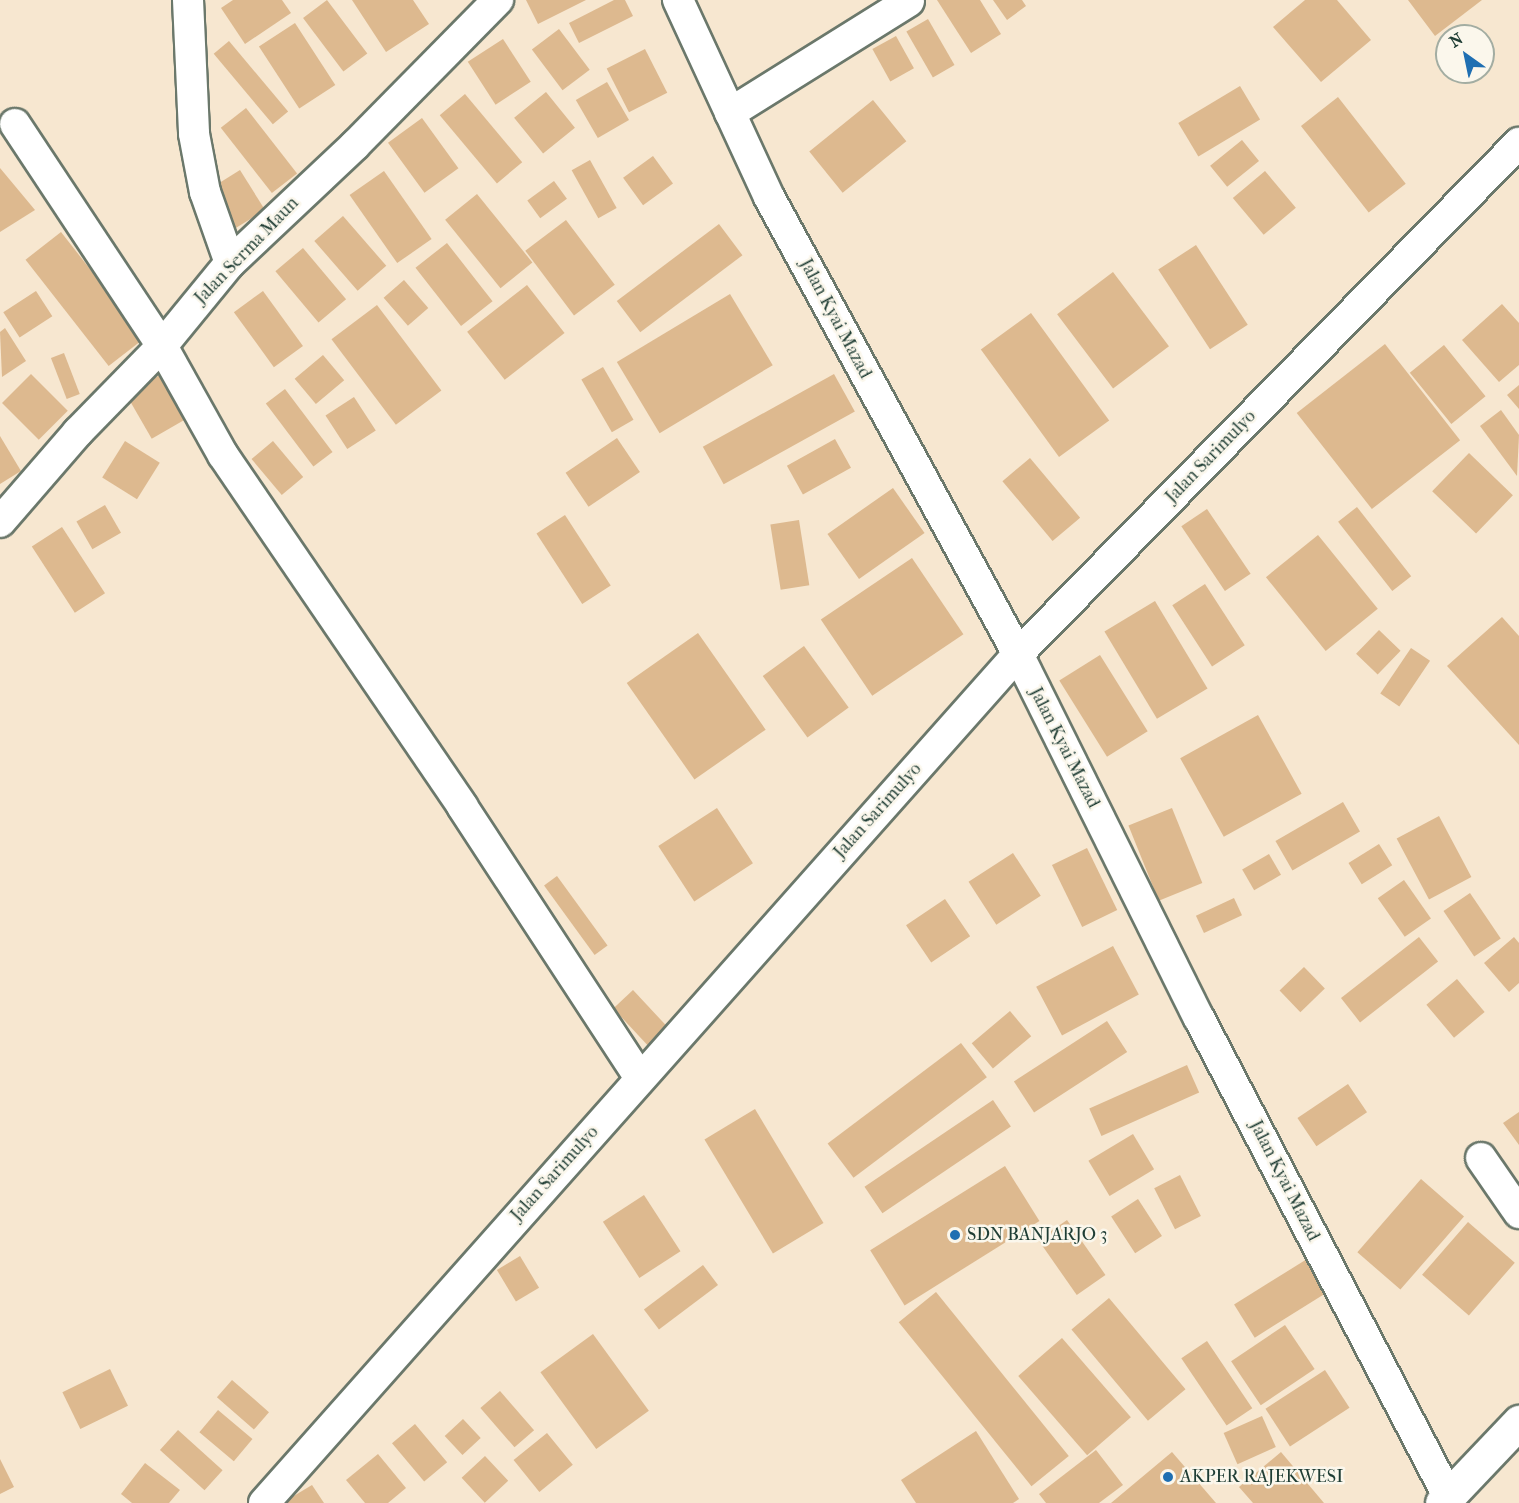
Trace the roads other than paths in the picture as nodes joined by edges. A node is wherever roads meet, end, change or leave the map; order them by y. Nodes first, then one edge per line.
1 (188, 0) edge
2 (498, 0) edge
3 (678, 0) edge
4 (909, 2) dead end
5 (730, 113) junction
6 (15, 124) dead end
7 (1519, 144) edge
8 (230, 262) junction
9 (162, 346) junction
10 (3, 518) edge
11 (1018, 654) junction
12 (640, 1078) junction
13 (1481, 1158) dead end
14 (1519, 1213) edge
15 (1519, 1422) edge
16 (1445, 1500) edge
17 (264, 1503) edge

1 - 8 street
2 - 8 street, Jalan Serma Maun
3 - 5 street, Jalan Kyai Mazad
4 - 5 street
5 - 11 street, Jalan Kyai Mazad
6 - 9 street
7 - 11 street, Jalan Sarimulyo
8 - 9 street, Jalan Serma Maun
9 - 10 street, Jalan Serma Maun
9 - 12 street
11 - 12 street, Jalan Sarimulyo
11 - 16 street, Jalan Kyai Mazad
12 - 17 street, Jalan Sarimulyo
13 - 14 street
15 - 16 main road

